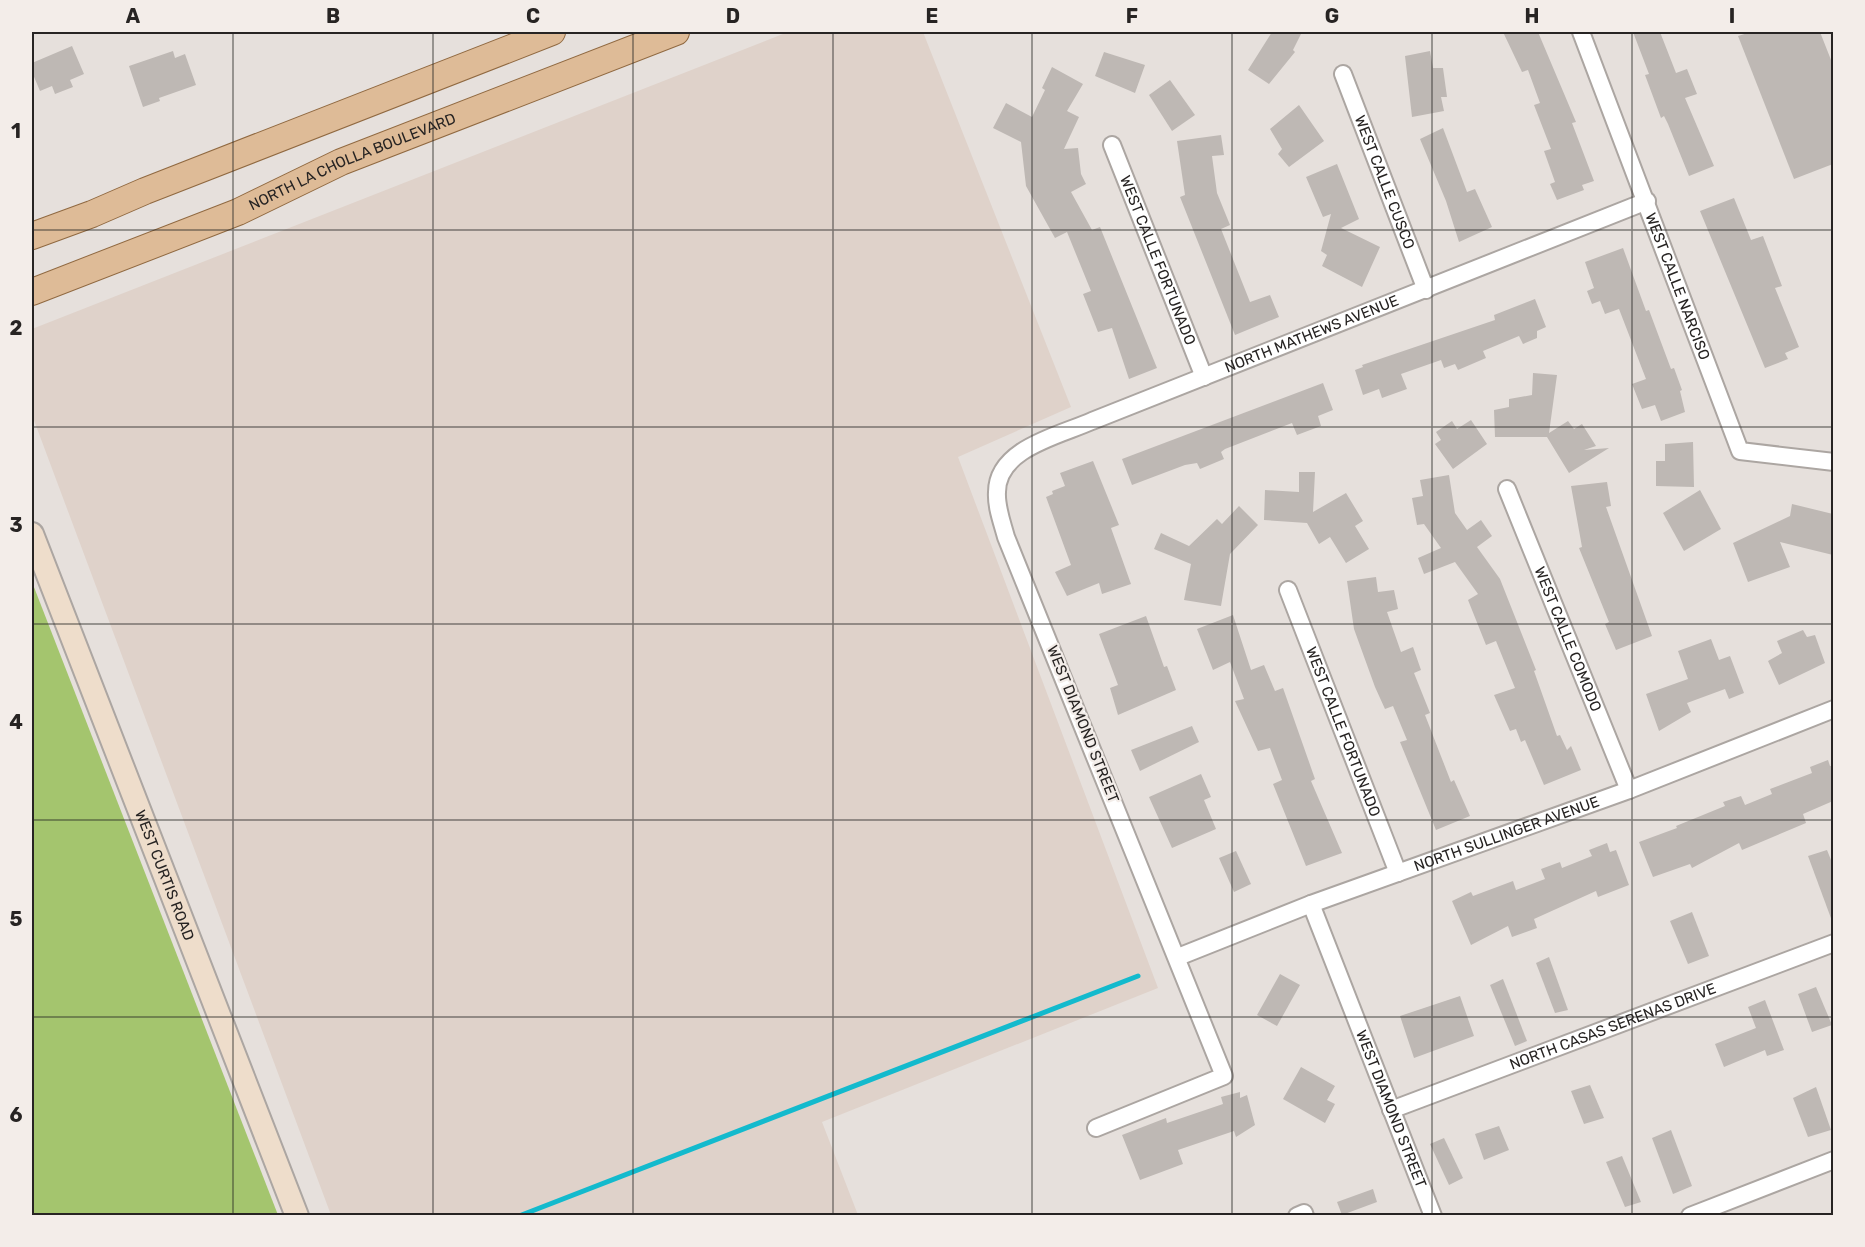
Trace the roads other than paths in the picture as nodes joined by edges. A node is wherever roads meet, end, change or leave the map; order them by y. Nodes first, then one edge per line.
1 (552, 32) edge
2 (676, 32) edge
3 (1581, 32) edge
4 (1343, 74) dead end
5 (1112, 145) dead end
6 (1647, 201) junction
7 (32, 236) edge
8 (1426, 290) junction
9 (32, 292) edge
10 (1204, 377) junction
11 (1833, 462) edge
12 (996, 489) joint
13 (1507, 489) dead end
14 (32, 534) edge
15 (1288, 590) dead end
16 (1833, 709) edge
17 (1629, 790) junction
18 (1398, 873) junction
19 (1311, 903) junction
20 (1833, 943) edge
21 (1178, 957) junction
22 (1391, 1110) junction
23 (1096, 1128) dead end
24 (1833, 1160) edge
25 (297, 1215) edge
26 (1297, 1215) edge
27 (1305, 1215) edge
28 (1433, 1215) edge
29 (1690, 1215) edge

1 - 7 main road
2 - 9 main road, NORTH LA CHOLLA BOULEVARD
3 - 6 street, WEST CALLE NARCISO
4 - 8 street, WEST CALLE CUSCO
5 - 10 street, WEST CALLE FORTUNADO
6 - 8 street, NORTH MATHEWS AVENUE
6 - 11 street, WEST CALLE NARCISO
8 - 10 street, NORTH MATHEWS AVENUE
10 - 12 street, NORTH MATHEWS AVENUE
12 - 21 street, WEST DIAMOND STREET
13 - 17 street, WEST CALLE COMODO
14 - 25 street, WEST CURTIS ROAD
15 - 18 street, WEST CALLE FORTUNADO
16 - 17 street, NORTH SULLINGER AVENUE
17 - 18 street, NORTH SULLINGER AVENUE
18 - 19 street, NORTH SULLINGER AVENUE
19 - 21 street, NORTH SULLINGER AVENUE
19 - 22 street, WEST DIAMOND STREET
20 - 22 street, NORTH CASAS SERENAS DRIVE
21 - 23 street, WEST DIAMOND STREET
22 - 28 street, WEST DIAMOND STREET
24 - 29 street
26 - 27 street

